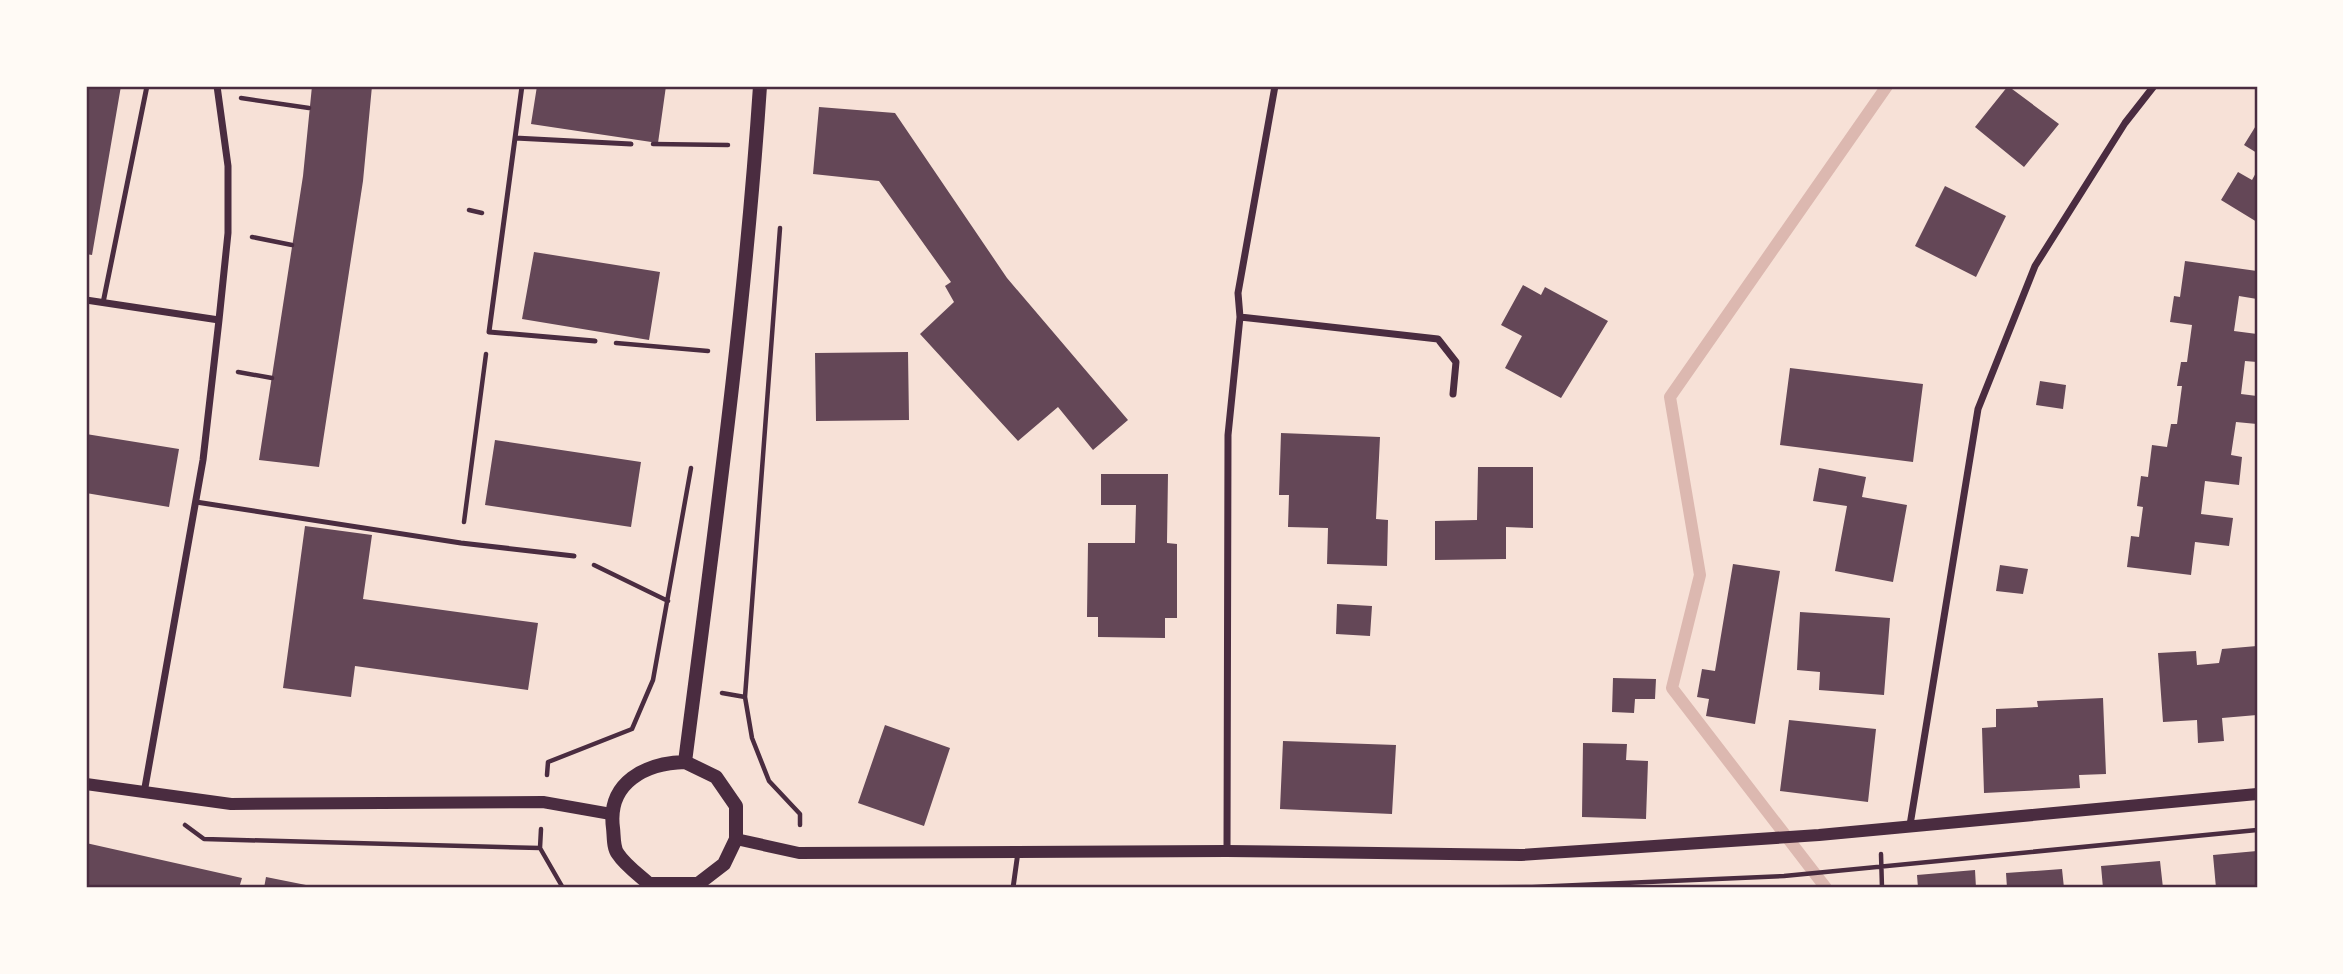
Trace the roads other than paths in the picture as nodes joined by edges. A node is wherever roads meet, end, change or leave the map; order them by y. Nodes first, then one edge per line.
1 (147, 86) edge
2 (217, 86) edge
3 (522, 86) edge
4 (760, 86) edge
5 (1275, 86) edge
6 (2154, 86) edge
7 (515, 138) junction
8 (631, 144) road end
9 (86, 300) edge
10 (103, 303) junction
11 (1240, 317) junction
12 (219, 320) junction
13 (595, 341) road end
14 (1453, 394) dead end
15 (196, 502) junction
16 (574, 556) road end
17 (685, 762) junction
18 (86, 784) edge
19 (144, 794) junction
20 (2257, 794) edge
21 (611, 814) junction
22 (1910, 825) junction
23 (736, 839) junction
24 (1227, 851) junction
25 (1018, 852) junction
26 (648, 886) edge
27 (1013, 888) edge

1 - 10 lane
2 - 12 street
3 - 7 lane
4 - 17 main road
5 - 11 street
6 - 22 street
7 - 8 lane
7 - 13 lane
9 - 10 street
10 - 12 street
11 - 14 street
11 - 24 street
12 - 15 street
15 - 16 lane
15 - 19 street
17 - 21 main road
17 - 23 main road
18 - 19 street
19 - 21 street
20 - 22 street
21 - 26 main road
22 - 24 street
23 - 25 street
23 - 26 main road
24 - 25 street
25 - 27 lane

